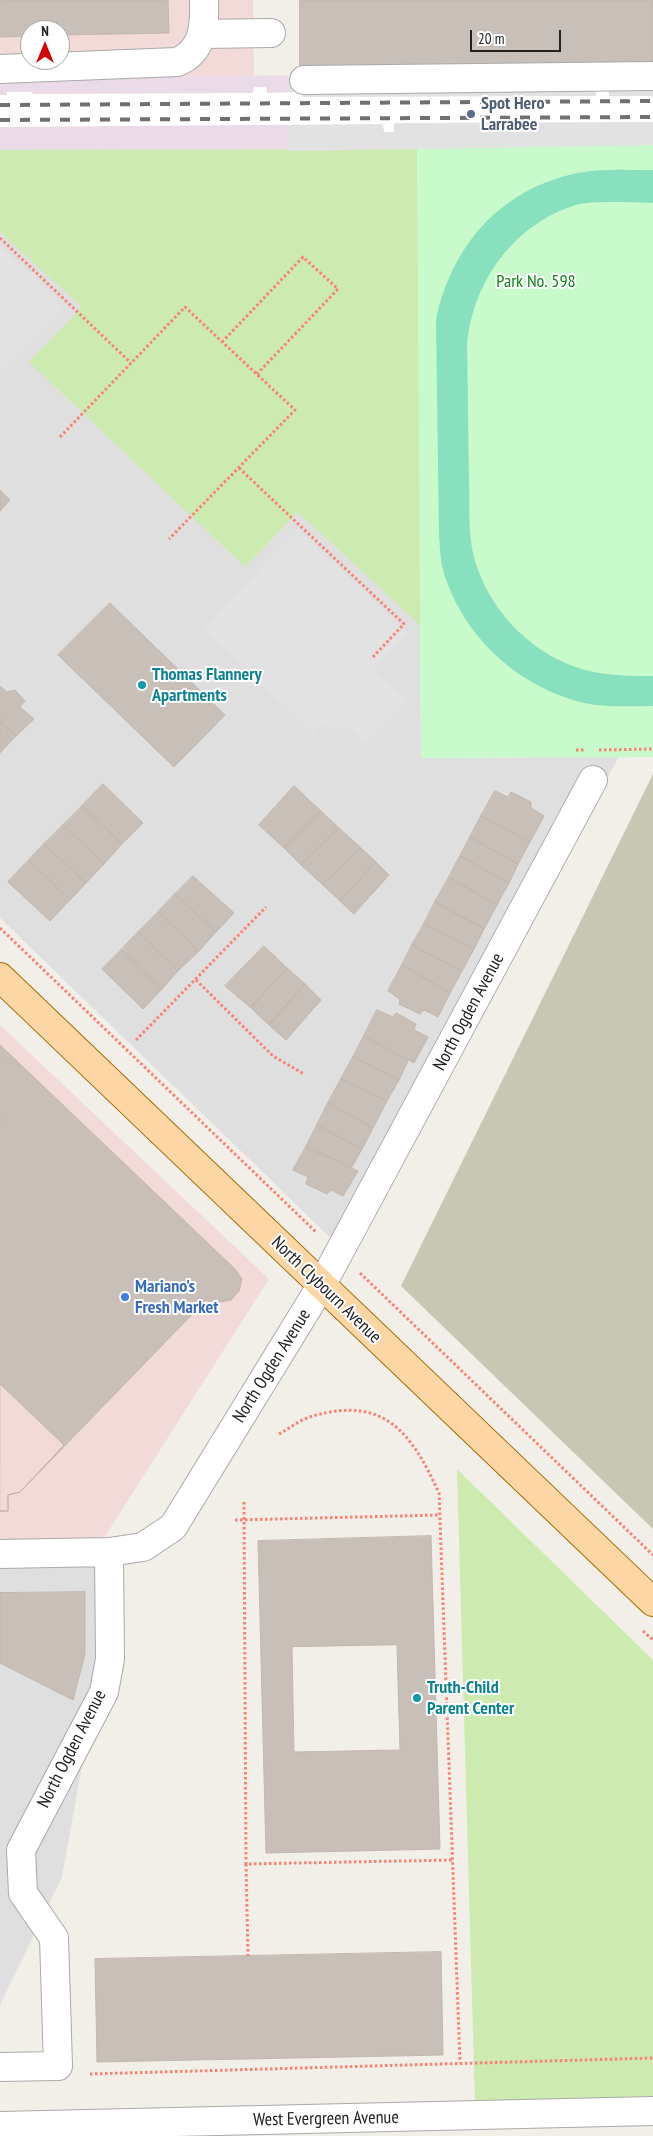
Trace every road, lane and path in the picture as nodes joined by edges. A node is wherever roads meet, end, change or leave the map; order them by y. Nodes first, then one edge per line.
1 (204, 0) edge
2 (271, 33) dead end
3 (202, 34) junction
4 (0, 69) edge
5 (653, 76) edge
6 (304, 80) dead end
7 (0, 238) edge
8 (222, 342) junction
9 (131, 363) junction
10 (257, 374) junction
11 (60, 437) dead end
12 (239, 468) junction
13 (169, 540) dead end
14 (372, 658) dead end
15 (653, 749) edge
16 (576, 750) dead end
17 (593, 780) dead end
18 (266, 907) dead end
19 (0, 977) edge
20 (196, 980) junction
21 (136, 1040) dead end
22 (304, 1074) dead end
23 (322, 1286) junction
24 (279, 1434) dead end
25 (244, 1502) dead end
26 (440, 1515) junction
27 (235, 1520) dead end
28 (244, 1520) junction
29 (109, 1552) junction
30 (0, 1554) edge
31 (653, 1602) edge
32 (452, 1860) junction
33 (246, 1864) junction
34 (248, 1956) dead end
35 (653, 2058) edge
36 (460, 2063) junction
37 (0, 2067) edge
38 (90, 2074) dead end
39 (653, 2111) edge
40 (0, 2126) edge

1 - 3 street
2 - 3 street
3 - 4 street
5 - 6 street
7 - 9 path
8 - 9 path
8 - 10 path
8 - 10 path
9 - 11 path
10 - 12 path
12 - 13 path
12 - 14 path
15 - 16 path
17 - 23 street, North Ogden Avenue
18 - 20 path
19 - 23 main road, North Clybourn Avenue
20 - 21 path
20 - 22 path
23 - 29 street, North Ogden Avenue
23 - 31 main road, North Clybourn Avenue
24 - 26 path
25 - 28 path
26 - 28 path
26 - 32 path
27 - 28 path
28 - 33 path
29 - 30 street
29 - 37 street, North Ogden Avenue
32 - 33 path
32 - 36 path
33 - 34 path
35 - 36 path
36 - 38 path
39 - 40 street, West Evergreen Avenue

